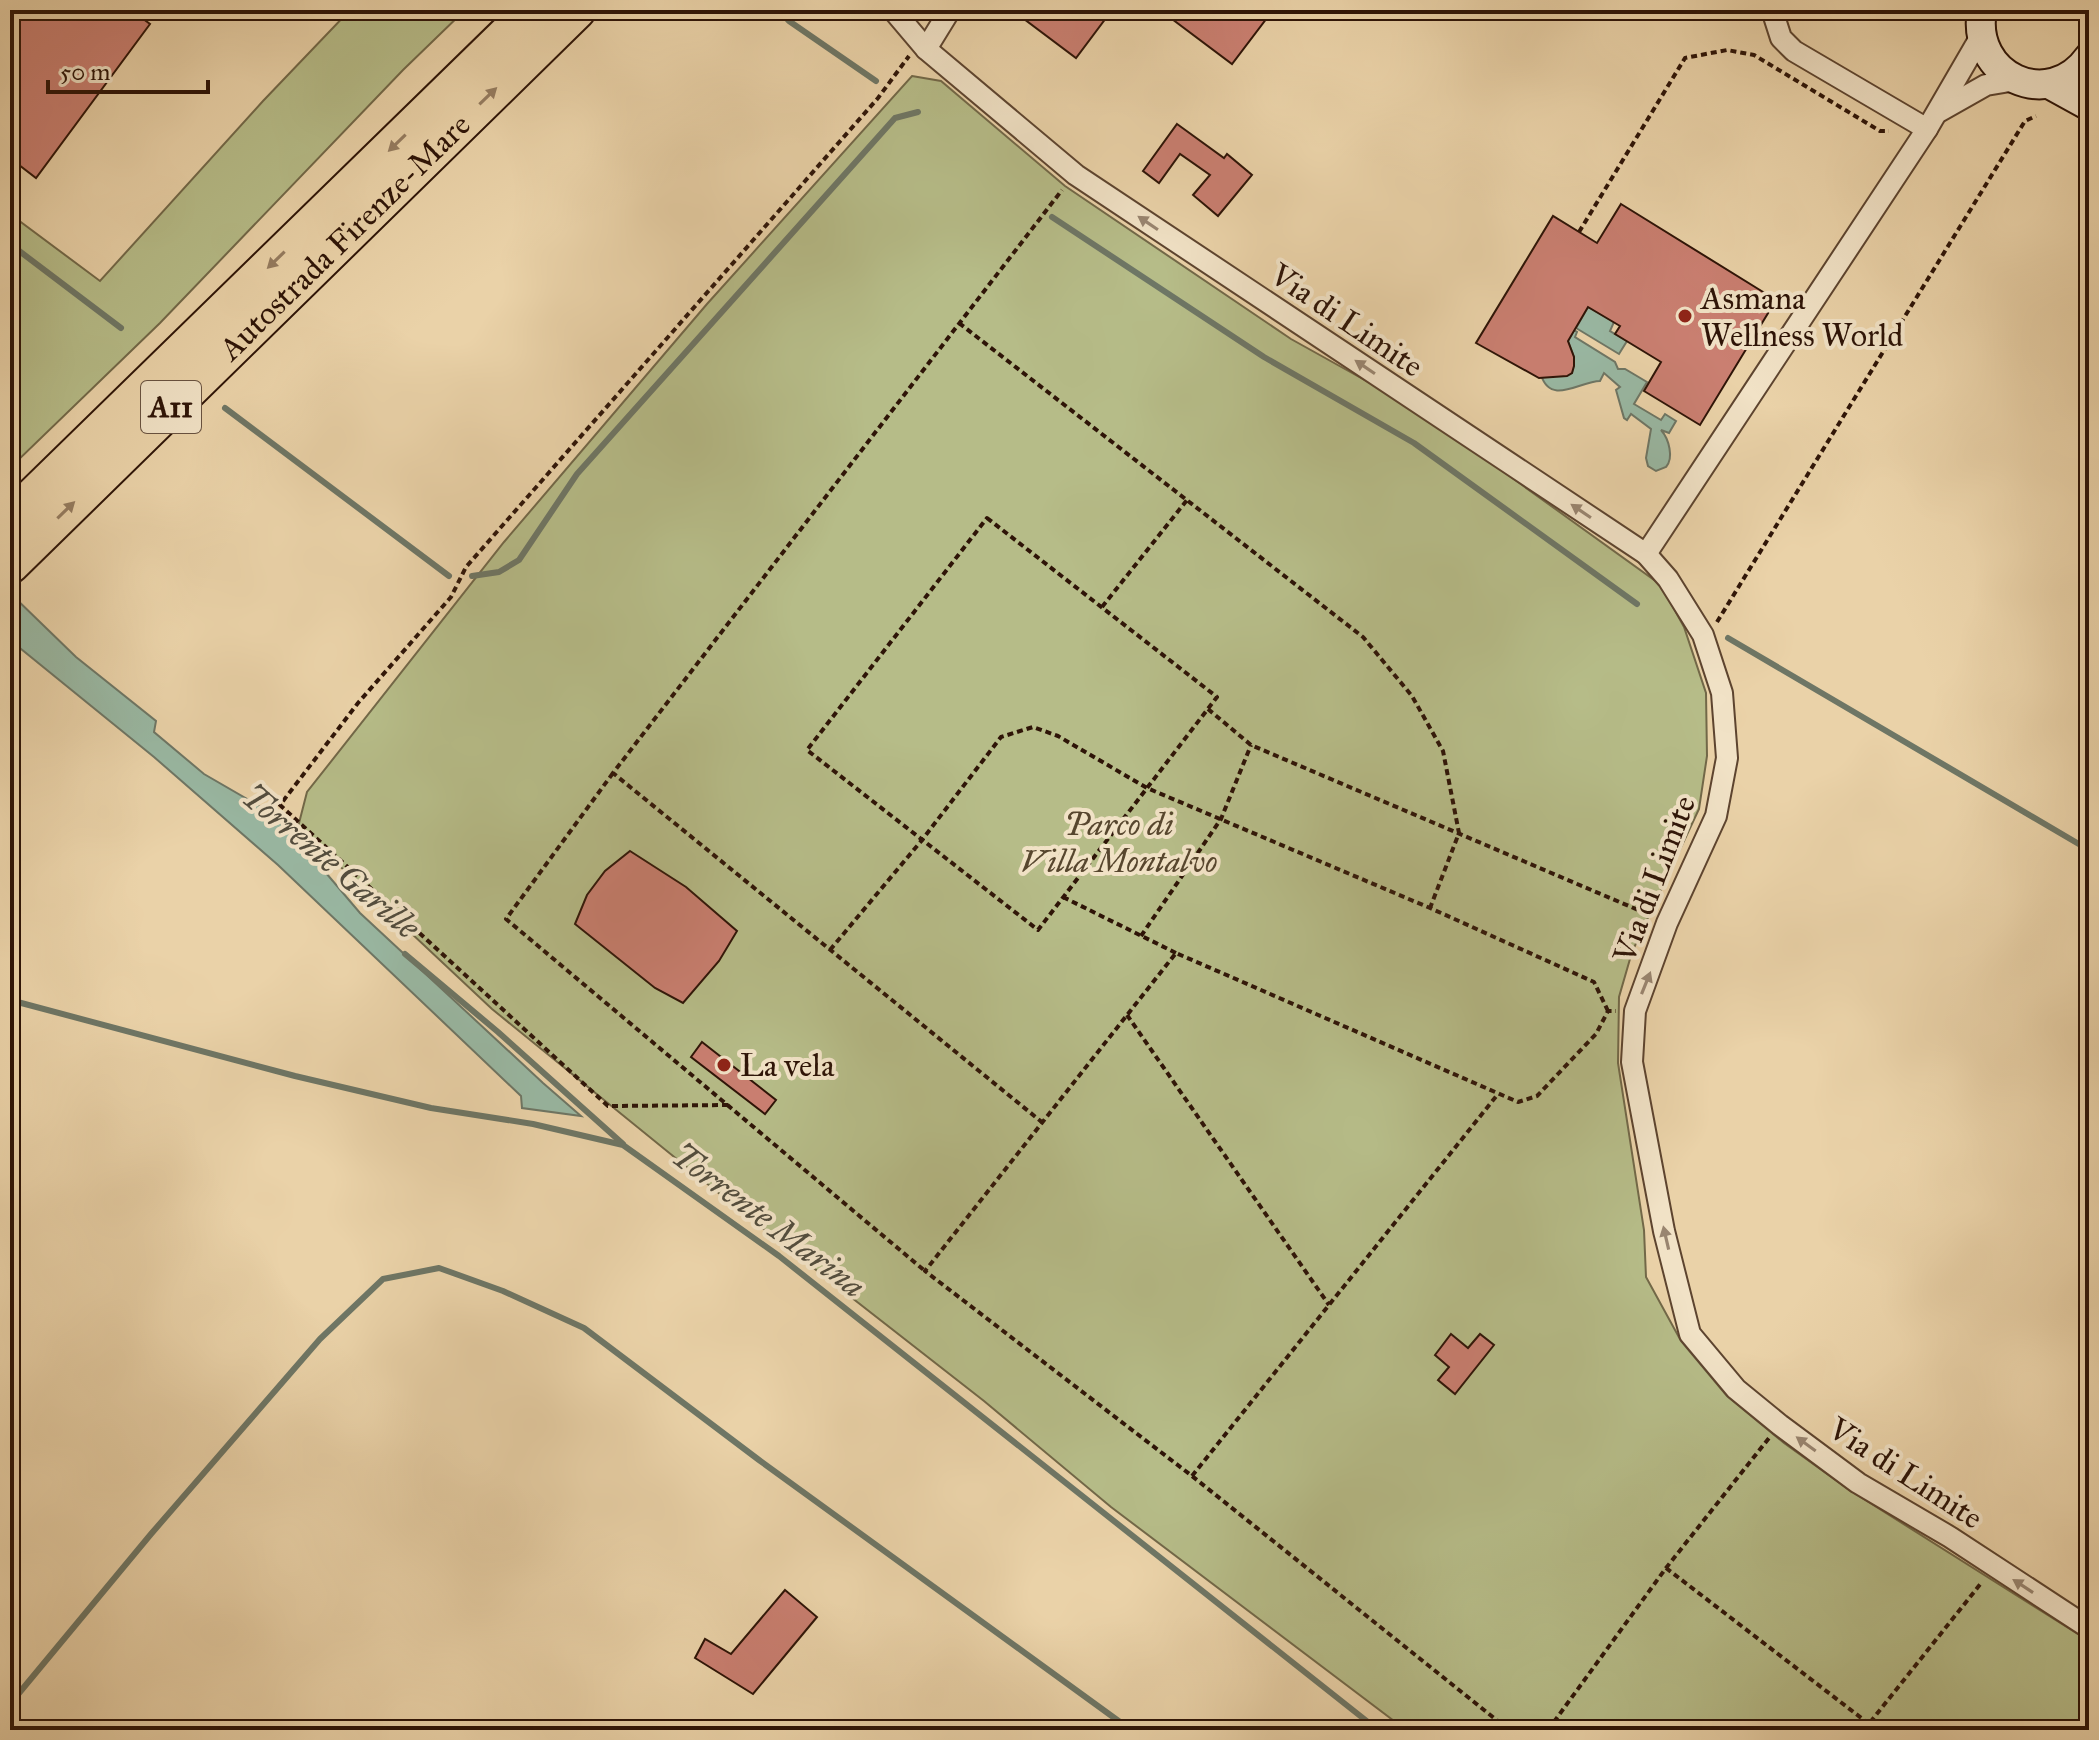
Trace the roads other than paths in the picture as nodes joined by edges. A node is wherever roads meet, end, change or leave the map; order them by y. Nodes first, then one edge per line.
1 (533, 10) edge
2 (576, 10) edge
3 (893, 10) edge
4 (950, 10) edge
5 (1772, 10) edge
6 (1982, 23) edge
7 (926, 49) junction
8 (2089, 57) edge
9 (2016, 80) junction
10 (2049, 84) junction
11 (2089, 106) edge
12 (1931, 121) junction
13 (10, 520) edge
14 (1646, 554) junction
15 (10, 564) edge
16 (2089, 1628) edge

1 -> 13 highway, Autostrada Firenze-Mare / A11
15 -> 2 highway, Autostrada Firenze-Mare / A11
3 - 7 street, Via di Limite
4 - 7 street
5 - 12 street
6 - 9 main road
6 - 12 street
14 -> 7 street, Via di Limite
8 - 10 main road
9 - 10 main road
9 - 12 street
10 - 11 main road
12 - 14 street
16 -> 14 street, Via di Limite

